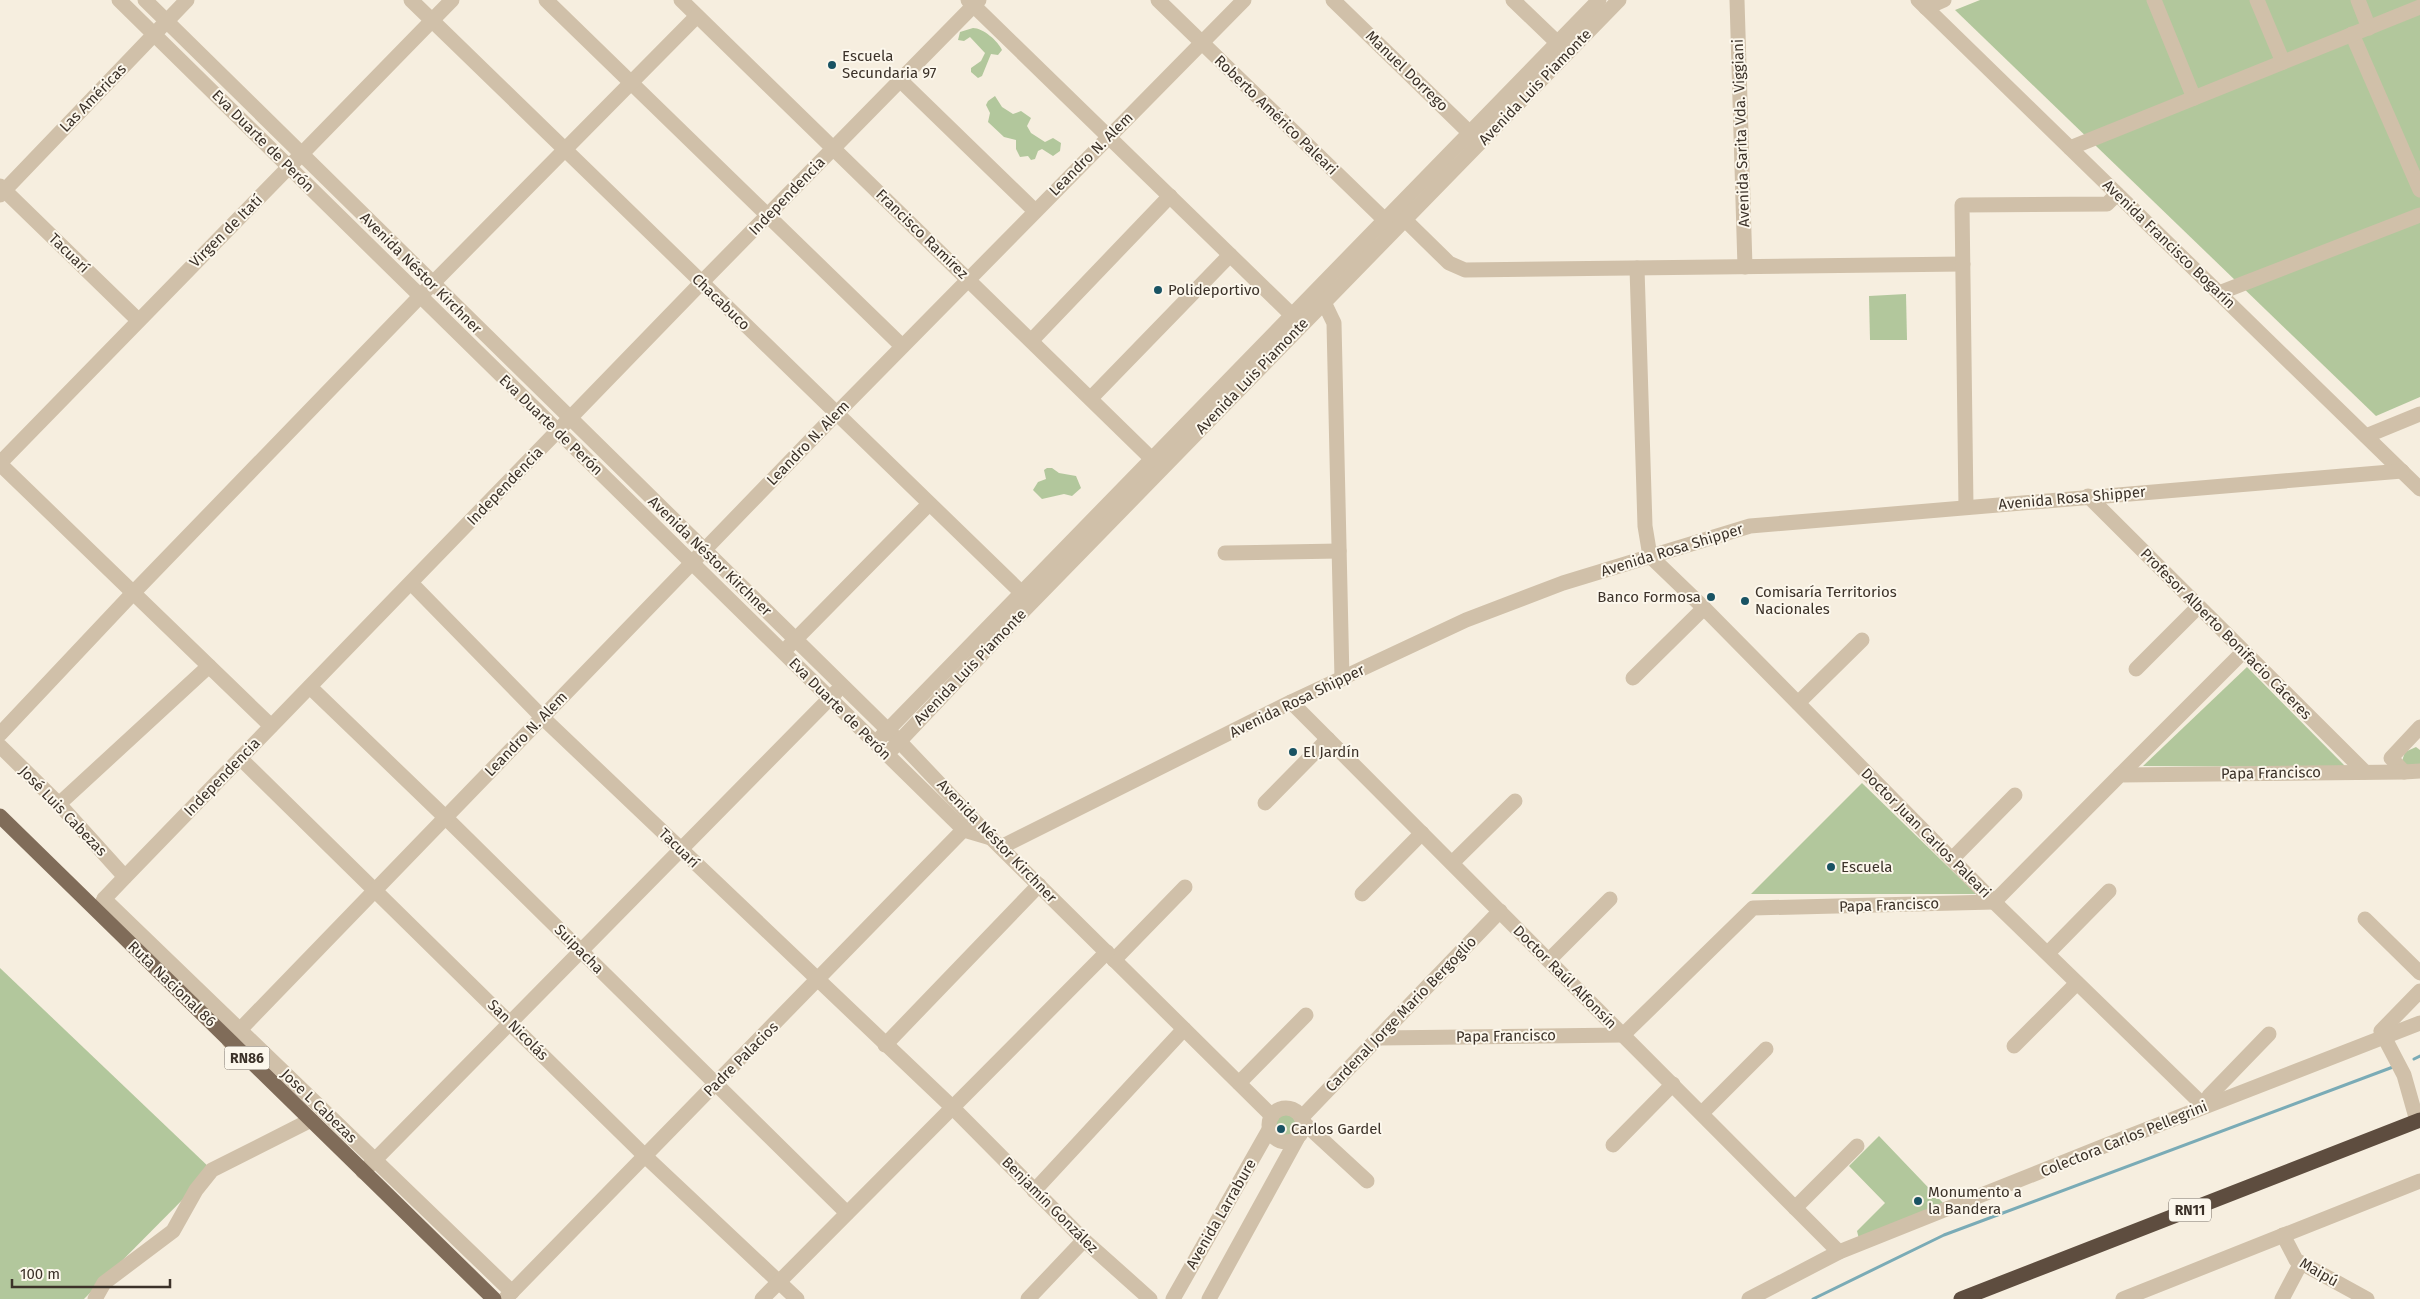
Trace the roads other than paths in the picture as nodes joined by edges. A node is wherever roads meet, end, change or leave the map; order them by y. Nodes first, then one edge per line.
1 (119, 0) edge
2 (145, 0) edge
3 (187, 0) edge
4 (412, 0) edge
5 (452, 0) edge
6 (546, 0) edge
7 (681, 0) edge
8 (1158, 0) edge
9 (1244, 0) edge
10 (1333, 0) edge
11 (1513, 0) edge
12 (1599, 0) edge
13 (1619, 0) edge
14 (1737, 0) edge
15 (1944, 0) edge
16 (2154, 0) edge
17 (2258, 0) edge
18 (2358, 0) edge
19 (974, 2) edge
20 (1922, 4) edge
21 (2420, 7) edge
22 (697, 16) junction
23 (432, 20) junction
24 (167, 21) junction
25 (2369, 28) junction
26 (154, 34) junction
27 (2352, 34) junction
28 (1203, 43) junction
29 (1562, 48) junction
30 (2283, 62) junction
31 (900, 80) junction
32 (632, 84) junction
33 (2194, 98) junction
34 (1108, 136) junction
35 (1475, 138) junction
36 (833, 148) junction
37 (2070, 148) junction
38 (565, 150) junction
39 (301, 154) junction
40 (289, 167) junction
41 (2, 190) edge
42 (2420, 190) edge
43 (2117, 194) junction
44 (1170, 196) junction
45 (1035, 211) junction
46 (768, 215) junction
47 (2420, 215) edge
48 (1395, 220) junction
49 (1230, 255) junction
50 (1963, 264) junction
51 (1745, 267) junction
52 (1637, 268) junction
53 (968, 279) junction
54 (701, 283) junction
55 (432, 284) junction
56 (1317, 289) junction
57 (2219, 293) junction
58 (420, 296) junction
59 (1325, 302) junction
60 (138, 320) junction
61 (1297, 320) junction
62 (1032, 340) junction
63 (902, 346) junction
64 (1092, 398) junction
65 (836, 414) junction
66 (2420, 414) edge
67 (571, 419) junction
68 (558, 432) junction
69 (2366, 436) junction
70 (0, 463) edge
71 (1157, 463) junction
72 (2402, 471) junction
73 (2420, 488) edge
74 (2088, 496) junction
75 (929, 504) junction
76 (1966, 507) junction
77 (704, 550) junction
78 (1339, 552) junction
79 (1225, 554) dead end
80 (1650, 556) junction
81 (692, 563) junction
82 (411, 582) junction
83 (133, 592) junction
84 (1026, 598) junction
85 (2198, 606) junction
86 (1704, 608) junction
87 (795, 639) junction
88 (1862, 640) dead end
89 (783, 652) junction
90 (2243, 652) junction
91 (208, 666) junction
92 (2136, 669) dead end
93 (1633, 678) dead end
94 (1342, 679) junction
95 (842, 686) junction
96 (310, 687) junction
97 (830, 698) junction
98 (1291, 702) junction
99 (1798, 703) junction
100 (542, 717) junction
101 (271, 726) junction
102 (887, 729) junction
103 (0, 734) edge
104 (2417, 735) edge
105 (1328, 739) junction
106 (899, 740) junction
107 (0, 746) edge
108 (881, 749) junction
109 (240, 758) junction
110 (2390, 758) junction
111 (2420, 771) edge
112 (2371, 772) junction
113 (2404, 772) junction
114 (2120, 775) junction
115 (2015, 795) dead end
116 (1515, 801) dead end
117 (1265, 803) dead end
118 (59, 804) junction
119 (0, 816) edge
120 (445, 817) junction
121 (975, 818) junction
122 (964, 830) junction
123 (1422, 833) junction
124 (996, 843) junction
125 (681, 850) junction
126 (1952, 859) junction
127 (1452, 863) junction
128 (125, 877) junction
129 (1039, 885) junction
130 (1185, 888) dead end
131 (374, 889) junction
132 (2109, 891) dead end
133 (1362, 894) dead end
134 (1610, 899) dead end
135 (1994, 902) junction
136 (101, 905) junction
137 (1500, 911) junction
138 (2365, 919) dead end
139 (581, 951) junction
140 (2048, 953) junction
141 (1110, 956) junction
142 (1549, 960) junction
143 (2420, 974) edge
144 (818, 980) junction
145 (2077, 983) junction
146 (2420, 991) edge
147 (1306, 1015) dead end
148 (511, 1022) junction
149 (2420, 1023) edge
150 (240, 1029) junction
151 (1184, 1029) junction
152 (2269, 1034) dead end
153 (1624, 1035) junction
154 (1380, 1038) junction
155 (2384, 1038) junction
156 (229, 1041) junction
157 (885, 1045) junction
158 (2014, 1046) dead end
159 (1766, 1049) dead end
160 (1239, 1083) junction
161 (716, 1084) junction
162 (1673, 1084) junction
163 (2204, 1106) junction
164 (952, 1107) junction
165 (1702, 1114) junction
166 (311, 1120) junction
167 (1303, 1120) junction
168 (2419, 1121) edge
169 (1271, 1122) junction
170 (1296, 1139) junction
171 (1613, 1145) dead end
172 (1857, 1146) dead end
173 (645, 1156) junction
174 (374, 1160) junction
175 (363, 1172) junction
176 (1367, 1181) dead end
177 (2420, 1181) edge
178 (1034, 1191) junction
179 (1795, 1208) junction
180 (847, 1213) junction
181 (2284, 1235) junction
182 (1084, 1240) junction
183 (1840, 1252) junction
184 (2301, 1263) junction
185 (779, 1282) junction
186 (508, 1296) edge
187 (95, 1299) edge
188 (494, 1299) edge
189 (762, 1299) edge
190 (797, 1299) edge
191 (1028, 1299) edge
192 (1150, 1299) edge
193 (1173, 1299) edge
194 (1209, 1299) edge
195 (1749, 1299) edge
196 (1961, 1299) edge
197 (2123, 1299) edge
198 (2282, 1299) edge
199 (2367, 1299) edge

1 - 26 street, Eva Duarte de Perón
2 - 24 street, Avenida Néstor Kirchner
3 - 24 street, Las Américas
4 - 23 street, Chacabuco
5 - 23 street, Virgen de Itatí
6 - 32 street
7 - 22 street, Francisco Ramírez
8 - 28 street, Roberto Américo Paleari
9 - 28 street, Leandro N. Alem
10 - 35 street, Manuel Dorrego
11 - 29 street
12 - 29 street, Avenida Luis Piamonte
13 - 29 street, Avenida Luis Piamonte
14 - 51 street, Avenida Sarita Vda. Viggiani
15 - 20 street
16 - 33 street
17 - 30 street
18 - 25 street
19 - 31 street, Independencia
19 - 34 street
20 - 37 street, Avenida Francisco Bogarín
21 - 25 street
22 - 32 street
22 - 36 street, Francisco Ramírez
23 - 38 street, Chacabuco
23 - 39 street, Virgen de Itatí
24 - 26 street, Las Américas
24 - 39 street, Avenida Néstor Kirchner
25 - 27 street
26 - 40 street, Eva Duarte de Perón
26 - 41 street, Las Américas
27 - 30 street
27 - 42 street
28 - 34 street, Leandro N. Alem
28 - 48 street, Roberto Américo Paleari
29 - 35 street, Avenida Luis Piamonte
30 - 33 street
31 - 36 street, Independencia
31 - 45 street
32 - 38 street
32 - 46 street
33 - 37 street
34 - 44 street
34 - 45 street, Leandro N. Alem
35 - 48 street, Avenida Luis Piamonte
36 - 46 street, Independencia
36 - 53 street, Francisco Ramírez
37 - 43 street, Avenida Francisco Bogarín
38 - 54 street, Chacabuco
38 - 55 street
39 - 40 street, Virgen de Itatí
39 - 55 street, Avenida Néstor Kirchner
40 - 58 street, Eva Duarte de Perón
40 - 60 street, Virgen de Itatí
41 - 60 street, Tacuarí
43 - 50 street
43 - 57 street, Avenida Francisco Bogarín
44 - 49 street
44 - 62 street
45 - 53 street, Leandro N. Alem
46 - 54 street, Independencia
46 - 63 street
47 - 57 street
48 - 52 street, Roberto Américo Paleari
48 - 56 street, Avenida Luis Piamonte
48 - 59 street, Avenida Luis Piamonte
49 - 61 street
49 - 64 street
50 - 51 street, Roberto Américo Paleari
50 - 76 street
51 - 52 street, Roberto Américo Paleari
52 - 80 street
53 - 62 street, Francisco Ramírez
53 - 63 street, Leandro N. Alem
54 - 65 street, Chacabuco
54 - 67 street, Independencia
55 - 58 street
55 - 67 street, Avenida Néstor Kirchner
56 - 59 street
56 - 61 street, Avenida Luis Piamonte
57 - 69 street, Avenida Francisco Bogarín
58 - 68 street, Eva Duarte de Perón
58 - 83 street
59 - 61 street, Avenida Luis Piamonte
59 - 78 street
60 - 70 street, Virgen de Itatí
61 - 71 street, Avenida Luis Piamonte
62 - 64 street, Francisco Ramírez
63 - 65 street, Leandro N. Alem
64 - 71 street, Francisco Ramírez
65 - 75 street, Chacabuco
65 - 77 street, Leandro N. Alem
66 - 69 street
67 - 68 street, Independencia
67 - 77 street, Avenida Néstor Kirchner
68 - 81 street, Eva Duarte de Perón
68 - 82 street, Independencia
69 - 72 street, Avenida Francisco Bogarín
70 - 83 street
71 - 84 street, Avenida Luis Piamonte
72 - 73 street, Avenida Francisco Bogarín
72 - 74 street, Avenida Rosa Shipper
74 - 76 street, Avenida Rosa Shipper
74 - 85 street, Profesor Alberto Bonifacio Cáceres
75 - 84 street, Chacabuco
75 - 87 street
76 - 80 street, Avenida Rosa Shipper
77 - 81 street, Leandro N. Alem
77 - 87 street, Avenida Néstor Kirchner
78 - 79 street
78 - 94 street
80 - 86 street, Doctor Juan Carlos Paleari
80 - 94 street, Avenida Rosa Shipper
81 - 89 street, Eva Duarte de Perón
81 - 100 street, Leandro N. Alem
82 - 96 street, Independencia
82 - 100 street, Tacuarí
83 - 91 street
83 - 103 street
84 - 102 street, Avenida Luis Piamonte
84 - 106 street, Avenida Luis Piamonte
85 - 90 street, Profesor Alberto Bonifacio Cáceres
85 - 92 street
86 - 93 street
86 - 99 street, Doctor Juan Carlos Paleari
87 - 89 street
87 - 95 street, Avenida Néstor Kirchner
88 - 99 street
89 - 97 street, Eva Duarte de Perón
90 - 112 street, Profesor Alberto Bonifacio Cáceres
90 - 114 street
91 - 101 street
91 - 118 street
94 - 98 street, Avenida Rosa Shipper
95 - 97 street
95 - 102 street, Avenida Néstor Kirchner
96 - 101 street, Independencia
96 - 120 street, Suipacha
97 - 108 street, Eva Duarte de Perón
97 - 125 street
98 - 105 street, Doctor Raúl Alfonsín
98 - 124 street, Avenida Rosa Shipper
99 - 126 street, Doctor Juan Carlos Paleari
100 - 120 street, Leandro N. Alem
100 - 125 street, Tacuarí
101 - 109 street, Independencia
102 - 106 street, Avenida Néstor Kirchner
102 - 108 street, Avenida Luis Piamonte
104 - 110 street
105 - 117 street
105 - 123 street, Doctor Raúl Alfonsín
106 - 108 street, Avenida Luis Piamonte
106 - 121 street, Avenida Néstor Kirchner
107 - 118 street, José Luis Cabezas
108 - 122 street, Eva Duarte de Perón
109 - 128 street, Independencia
109 - 131 street, San Nicolás
110 - 112 street
110 - 113 street
111 - 113 street, Papa Francisco
112 - 113 street, Papa Francisco
112 - 114 street, Papa Francisco
114 - 135 street
115 - 126 street
116 - 127 street
118 - 128 street, José Luis Cabezas
119 - 136 main road, Ruta Nacional 86 / RN86
120 - 131 street, Leandro N. Alem
120 - 139 street, Suipacha
121 - 122 street, Padre Palacios
121 - 124 street, Avenida Néstor Kirchner
122 - 124 street, Eva Duarte de Perón
122 - 144 street, Padre Palacios
123 - 127 street, Doctor Raúl Alfonsín
123 - 133 street
124 - 129 street, Avenida Néstor Kirchner
125 - 139 street
125 - 144 street, Tacuarí
126 - 135 street, Doctor Juan Carlos Paleari
127 - 137 street, Doctor Raúl Alfonsín
128 - 136 street, Independencia
129 - 141 street, Avenida Néstor Kirchner
129 - 157 street
130 - 141 street
131 - 148 street, San Nicolás
131 - 150 street, Leandro N. Alem
132 - 140 street
134 - 142 street
135 - 140 street, Doctor Juan Carlos Paleari
135 - 153 street, Papa Francisco
136 - 150 street, Jose L Cabezas
136 - 156 main road, Ruta Nacional 86 / RN86
137 - 142 street, Doctor Raúl Alfonsín
137 - 154 street, Cardenal Jorge Mario Bergoglio
138 - 143 street
139 - 148 street
139 - 161 street, Suipacha
140 - 145 street, Doctor Juan Carlos Paleari
141 - 151 street, Avenida Néstor Kirchner
141 - 164 street
142 - 153 street, Doctor Raúl Alfonsín
144 - 157 street, Tacuarí
144 - 161 street, Padre Palacios
145 - 158 street
145 - 163 street, Doctor Juan Carlos Paleari
146 - 155 street
147 - 160 street
148 - 173 street, San Nicolás
148 - 174 street
149 - 155 street, Colectora Carlos Pellegrini
150 - 156 street, Leandro N. Alem
150 - 174 street, Jose L Cabezas
151 - 160 street, Avenida Néstor Kirchner
151 - 178 street
152 - 163 street
153 - 154 street, Papa Francisco
153 - 162 street, Doctor Raúl Alfonsín
154 - 167 street, Cardenal Jorge Mario Bergoglio
155 - 163 street, Colectora Carlos Pellegrini
155 - 168 street
156 - 166 main road, Ruta Nacional 86 / RN86
157 - 164 street, Tacuarí
159 - 165 street
160 - 169 street, Avenida Néstor Kirchner
161 - 173 street, Padre Palacios
161 - 180 street, Suipacha
162 - 165 street, Doctor Raúl Alfonsín
162 - 171 street
163 - 183 street, Colectora Carlos Pellegrini
164 - 178 street, Benjamín González
164 - 180 street
165 - 179 street, Doctor Raúl Alfonsín
166 - 175 main road, Ruta Nacional 86 / RN86
166 - 187 street
167 - 169 street
167 - 170 street
167 - 176 street
168 - 196 highway, RN11
169 - 170 street
169 - 193 street, Avenida Larrabure
170 - 194 street, Avenida Larrabure
172 - 179 street
173 - 185 street, San Nicolás
173 - 186 street, Padre Palacios
174 - 175 street
174 - 186 street, Jose L Cabezas
175 - 188 main road, Ruta Nacional 86 / RN86
177 - 181 street
178 - 182 street, Benjamín González
179 - 183 street, Doctor Raúl Alfonsín
180 - 185 street
181 - 184 street, Maipú
181 - 197 street
182 - 191 street
182 - 192 street, Benjamín González
183 - 195 street, Colectora Carlos Pellegrini
184 - 198 street
184 - 199 street, Maipú
185 - 189 street
185 - 190 street, San Nicolás

